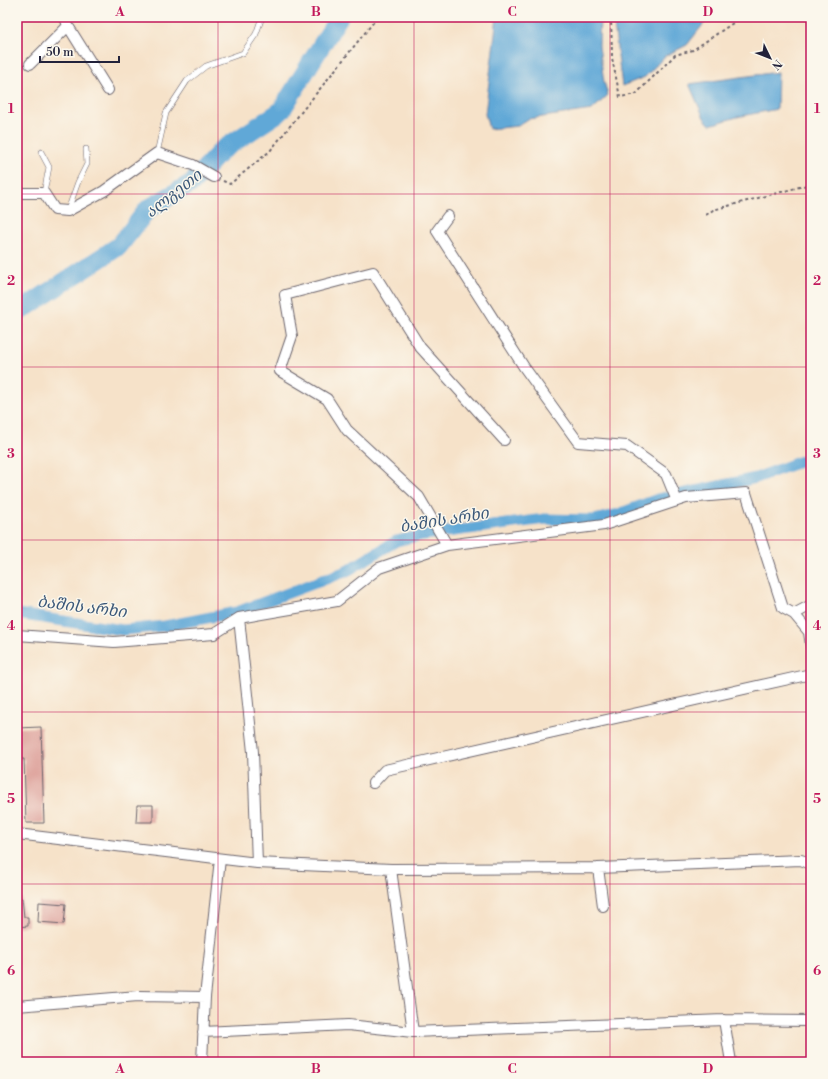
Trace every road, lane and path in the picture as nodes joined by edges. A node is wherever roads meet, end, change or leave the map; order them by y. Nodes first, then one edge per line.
1 (262, 17) edge
2 (388, 17) edge
3 (611, 17) edge
4 (66, 21) edge
5 (733, 23) dead end
6 (30, 64) dead end
7 (108, 90) dead end
8 (86, 149) dead end
9 (41, 152) dead end
10 (157, 153) junction
11 (214, 177) joint
12 (811, 184) edge
13 (17, 193) edge
14 (44, 193) junction
15 (68, 211) junction
16 (706, 214) dead end
17 (448, 216) dead end
18 (504, 440) dead end
19 (677, 501) junction
20 (447, 545) junction
21 (811, 605) edge
22 (794, 614) junction
23 (239, 618) junction
24 (17, 635) edge
25 (811, 646) edge
26 (811, 674) edge
27 (373, 782) dead end
28 (17, 834) edge
29 (220, 859) junction
30 (257, 863) junction
31 (811, 864) edge
32 (598, 868) junction
33 (391, 869) junction
34 (603, 906) dead end
35 (205, 996) junction
36 (17, 1006) edge
37 (724, 1020) junction
38 (811, 1021) edge
39 (203, 1032) junction
40 (413, 1032) junction
41 (202, 1062) edge
42 (731, 1062) edge

1 - 10 lane
2 - 11 path
3 - 5 path
4 - 6 street
4 - 7 street
8 - 15 lane
9 - 14 lane
10 - 11 street
10 - 15 street
12 - 16 path
13 - 14 street
14 - 15 street
17 - 19 street
18 - 20 street
19 - 20 street
19 - 22 street
20 - 23 street
21 - 22 street
22 - 25 street
23 - 24 street
23 - 30 street
26 - 27 street
28 - 29 street
29 - 30 street
29 - 35 street
30 - 33 street
31 - 32 street
32 - 33 street
32 - 34 street
33 - 40 street
35 - 36 street
35 - 39 street
37 - 38 street
37 - 40 street
37 - 42 street
39 - 40 street
39 - 41 street

